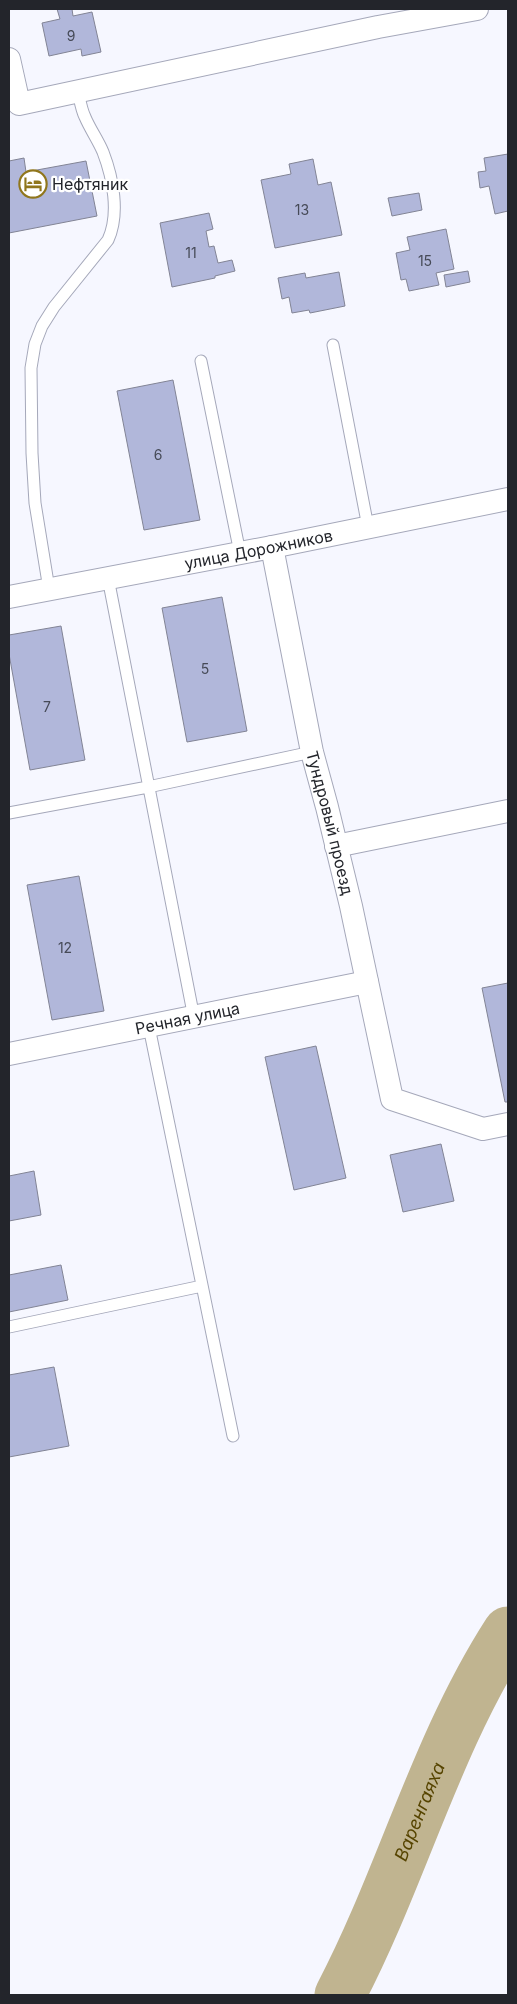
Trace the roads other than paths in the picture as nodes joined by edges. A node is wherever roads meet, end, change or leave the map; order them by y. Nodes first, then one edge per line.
1 (477, 9) edge
2 (9, 59) edge
3 (78, 91) junction
4 (14, 106) edge
5 (333, 345) dead end
6 (201, 361) dead end
7 (508, 499) edge
8 (368, 527) junction
9 (272, 547) junction
10 (240, 553) junction
11 (108, 578) junction
12 (49, 589) junction
13 (9, 597) edge
14 (312, 752) junction
15 (148, 787) junction
16 (508, 811) edge
17 (9, 814) edge
18 (336, 846) junction
19 (367, 982) junction
20 (194, 1018) junction
21 (149, 1027) junction
22 (9, 1054) edge
23 (508, 1124) edge
24 (202, 1286) junction
25 (9, 1327) edge
26 (233, 1436) dead end

1 - 3 street
2 - 4 street
3 - 4 street
3 - 12 lane
5 - 8 lane
6 - 10 lane
7 - 8 street, улица Дорожников
8 - 9 street, улица Дорожников
9 - 10 street, улица Дорожников
9 - 14 street, Тундровый проезд
10 - 11 street, улица Дорожников
11 - 12 street, улица Дорожников
11 - 15 lane
12 - 13 street, улица Дорожников
14 - 15 lane
14 - 18 street, Тундровый проезд
15 - 17 lane
15 - 20 lane
16 - 18 street
18 - 19 street, Тундровый проезд
19 - 20 street, Речная улица
19 - 23 street, Тундровый проезд
20 - 21 street, Речная улица
21 - 22 street, Речная улица
21 - 24 lane
24 - 25 lane
24 - 26 lane

